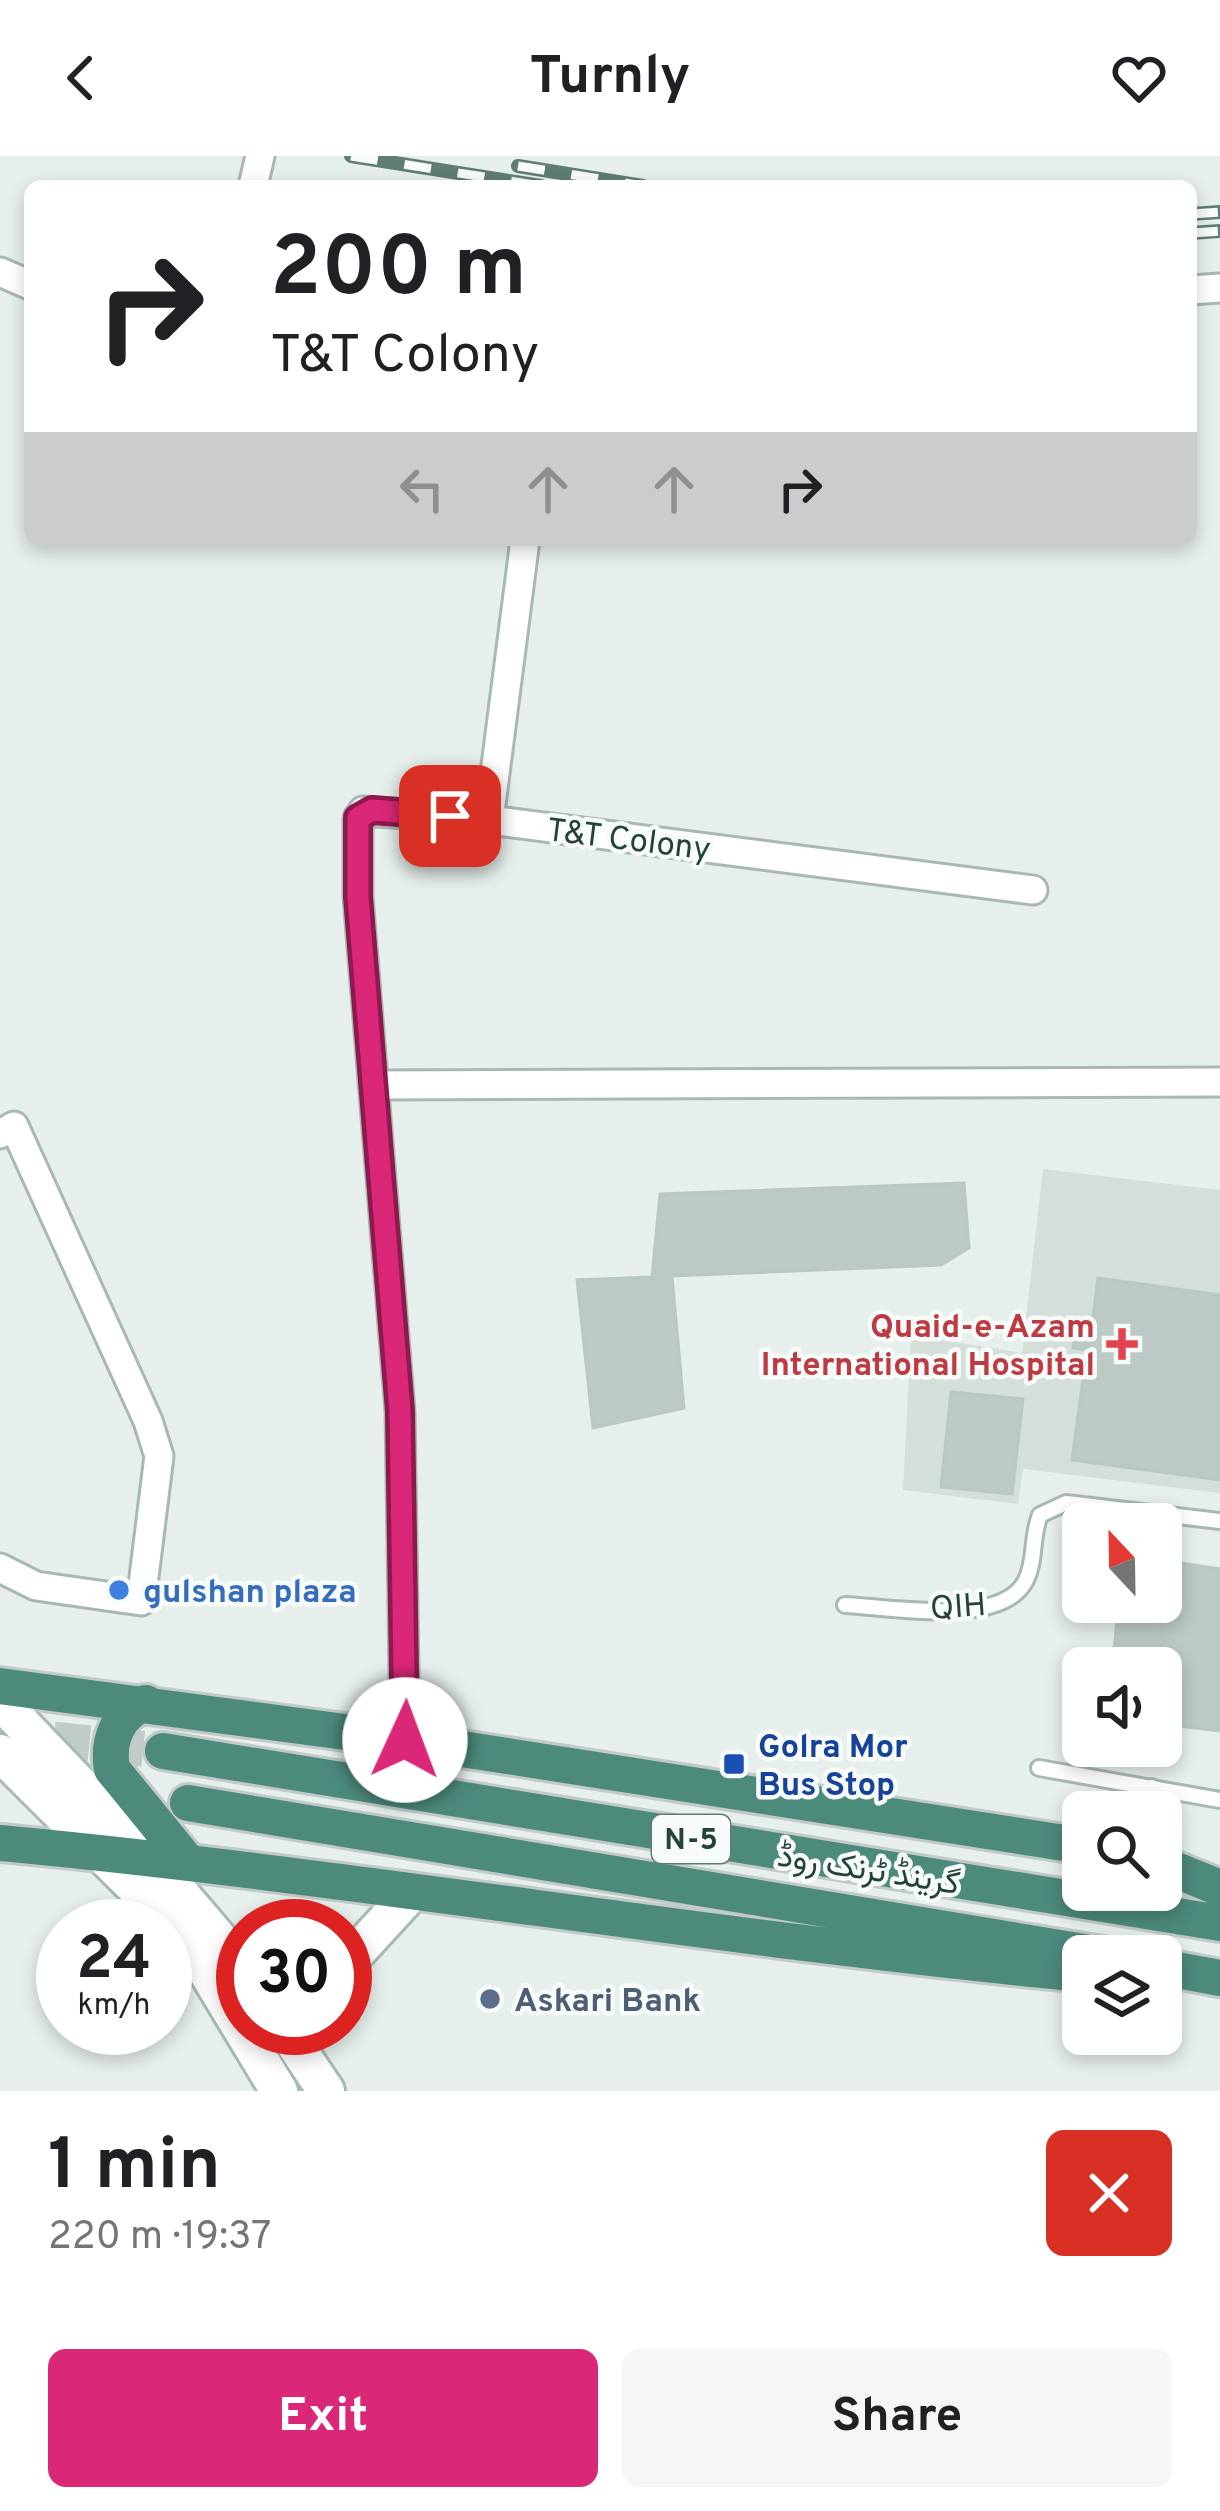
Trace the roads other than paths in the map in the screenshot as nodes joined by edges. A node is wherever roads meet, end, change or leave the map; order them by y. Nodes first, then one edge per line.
1 (524, 546) edge
2 (489, 820) junction
3 (1033, 890) dead end
4 (1220, 1082) edge
5 (374, 1085) junction
6 (0, 1133) edge
7 (1220, 1521) edge
8 (0, 1568) edge
9 (844, 1604) dead end
10 (0, 1686) edge
11 (0, 1701) edge
12 (146, 1703) junction
13 (405, 1740) junction
14 (163, 1751) tunnel mouth
15 (0, 1753) edge
16 (1039, 1768) dead end
17 (1152, 1787) junction
18 (1151, 1791) edge
19 (1220, 1800) edge
20 (188, 1803) dead end
21 (1062, 1843) edge
22 (0, 1844) edge
23 (103, 1853) junction
24 (149, 1857) junction
25 (187, 1861) junction
26 (1182, 1873) edge
27 (1220, 1888) edge
28 (411, 1893) junction
29 (1220, 1923) edge
30 (216, 1934) edge
31 (372, 1936) edge
32 (1062, 1948) edge
33 (1062, 1972) edge
34 (1182, 1972) edge
35 (1182, 1982) edge
36 (1220, 1983) edge
37 (308, 2055) edge
38 (279, 2091) edge
39 (326, 2091) edge

1 - 2 street
2 - 3 street, T&T Colony
2 - 5 street, T&T Colony
4 - 5 street
5 - 13 street, T&T Colony
6 - 8 street
7 - 9 lane, QIH
10 - 12 highway
11 - 24 main road
12 - 13 highway
12 - 25 highway
13 - 21 highway
14 - 29 highway, گرینڈ ٹرنک روڈ / N-5
15 - 23 main road
16 - 17 lane
17 - 18 lane
17 - 19 lane
20 - 32 highway, گرینڈ ٹرنک روڈ / N-5
22 - 23 highway
23 - 24 highway
23 - 38 main road
24 - 25 highway
24 - 30 main road
25 - 28 highway
26 - 27 highway
28 - 31 main road
28 - 33 highway
34 - 36 highway
35 - 36 highway
37 - 39 main road

